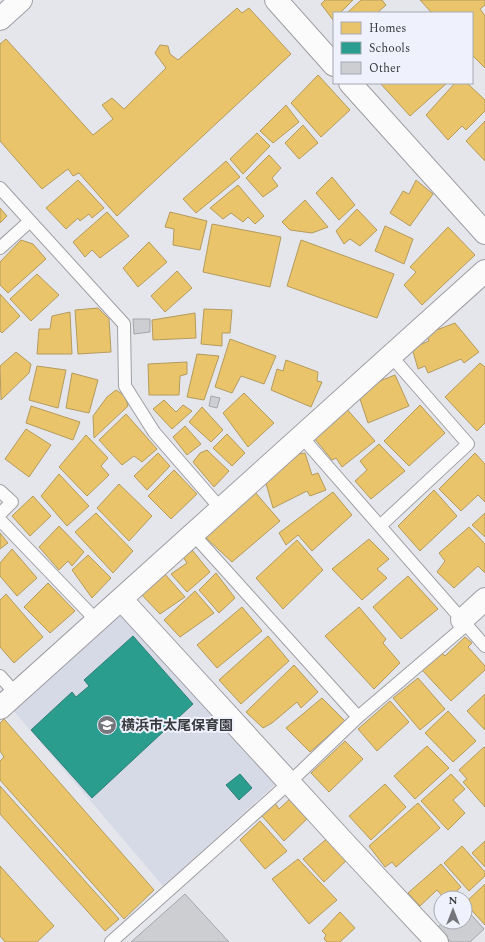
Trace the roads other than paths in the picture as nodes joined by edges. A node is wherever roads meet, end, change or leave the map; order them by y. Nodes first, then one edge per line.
1 (21, 0) edge
2 (276, 0) edge
3 (0, 19) edge
4 (333, 64) edge
5 (351, 84) edge
6 (0, 188) edge
7 (30, 221) junction
8 (485, 233) edge
9 (0, 248) edge
10 (485, 271) edge
11 (391, 356) junction
12 (302, 436) junction
13 (0, 491) edge
14 (221, 509) junction
15 (0, 514) edge
16 (0, 520) edge
17 (380, 526) junction
18 (193, 534) junction
19 (121, 599) junction
20 (485, 599) edge
21 (97, 621) junction
22 (464, 622) junction
23 (485, 646) edge
24 (0, 676) edge
25 (8, 701) edge
26 (358, 717) junction
27 (289, 783) junction
28 (111, 942) edge
29 (437, 942) edge

1 - 3 street
2 - 4 street
5 - 8 street
6 - 7 lane
7 - 9 lane
7 - 14 lane
10 - 11 street
11 - 12 street
11 - 17 lane
12 - 14 street
12 - 17 lane
13 - 15 lane
14 - 18 street
16 - 21 lane
17 - 22 lane
18 - 19 street
18 - 26 lane
19 - 21 street
19 - 27 street
20 - 22 street
21 - 25 street
22 - 23 lane
22 - 26 lane
24 - 25 lane
26 - 27 lane
27 - 28 lane
27 - 29 street

